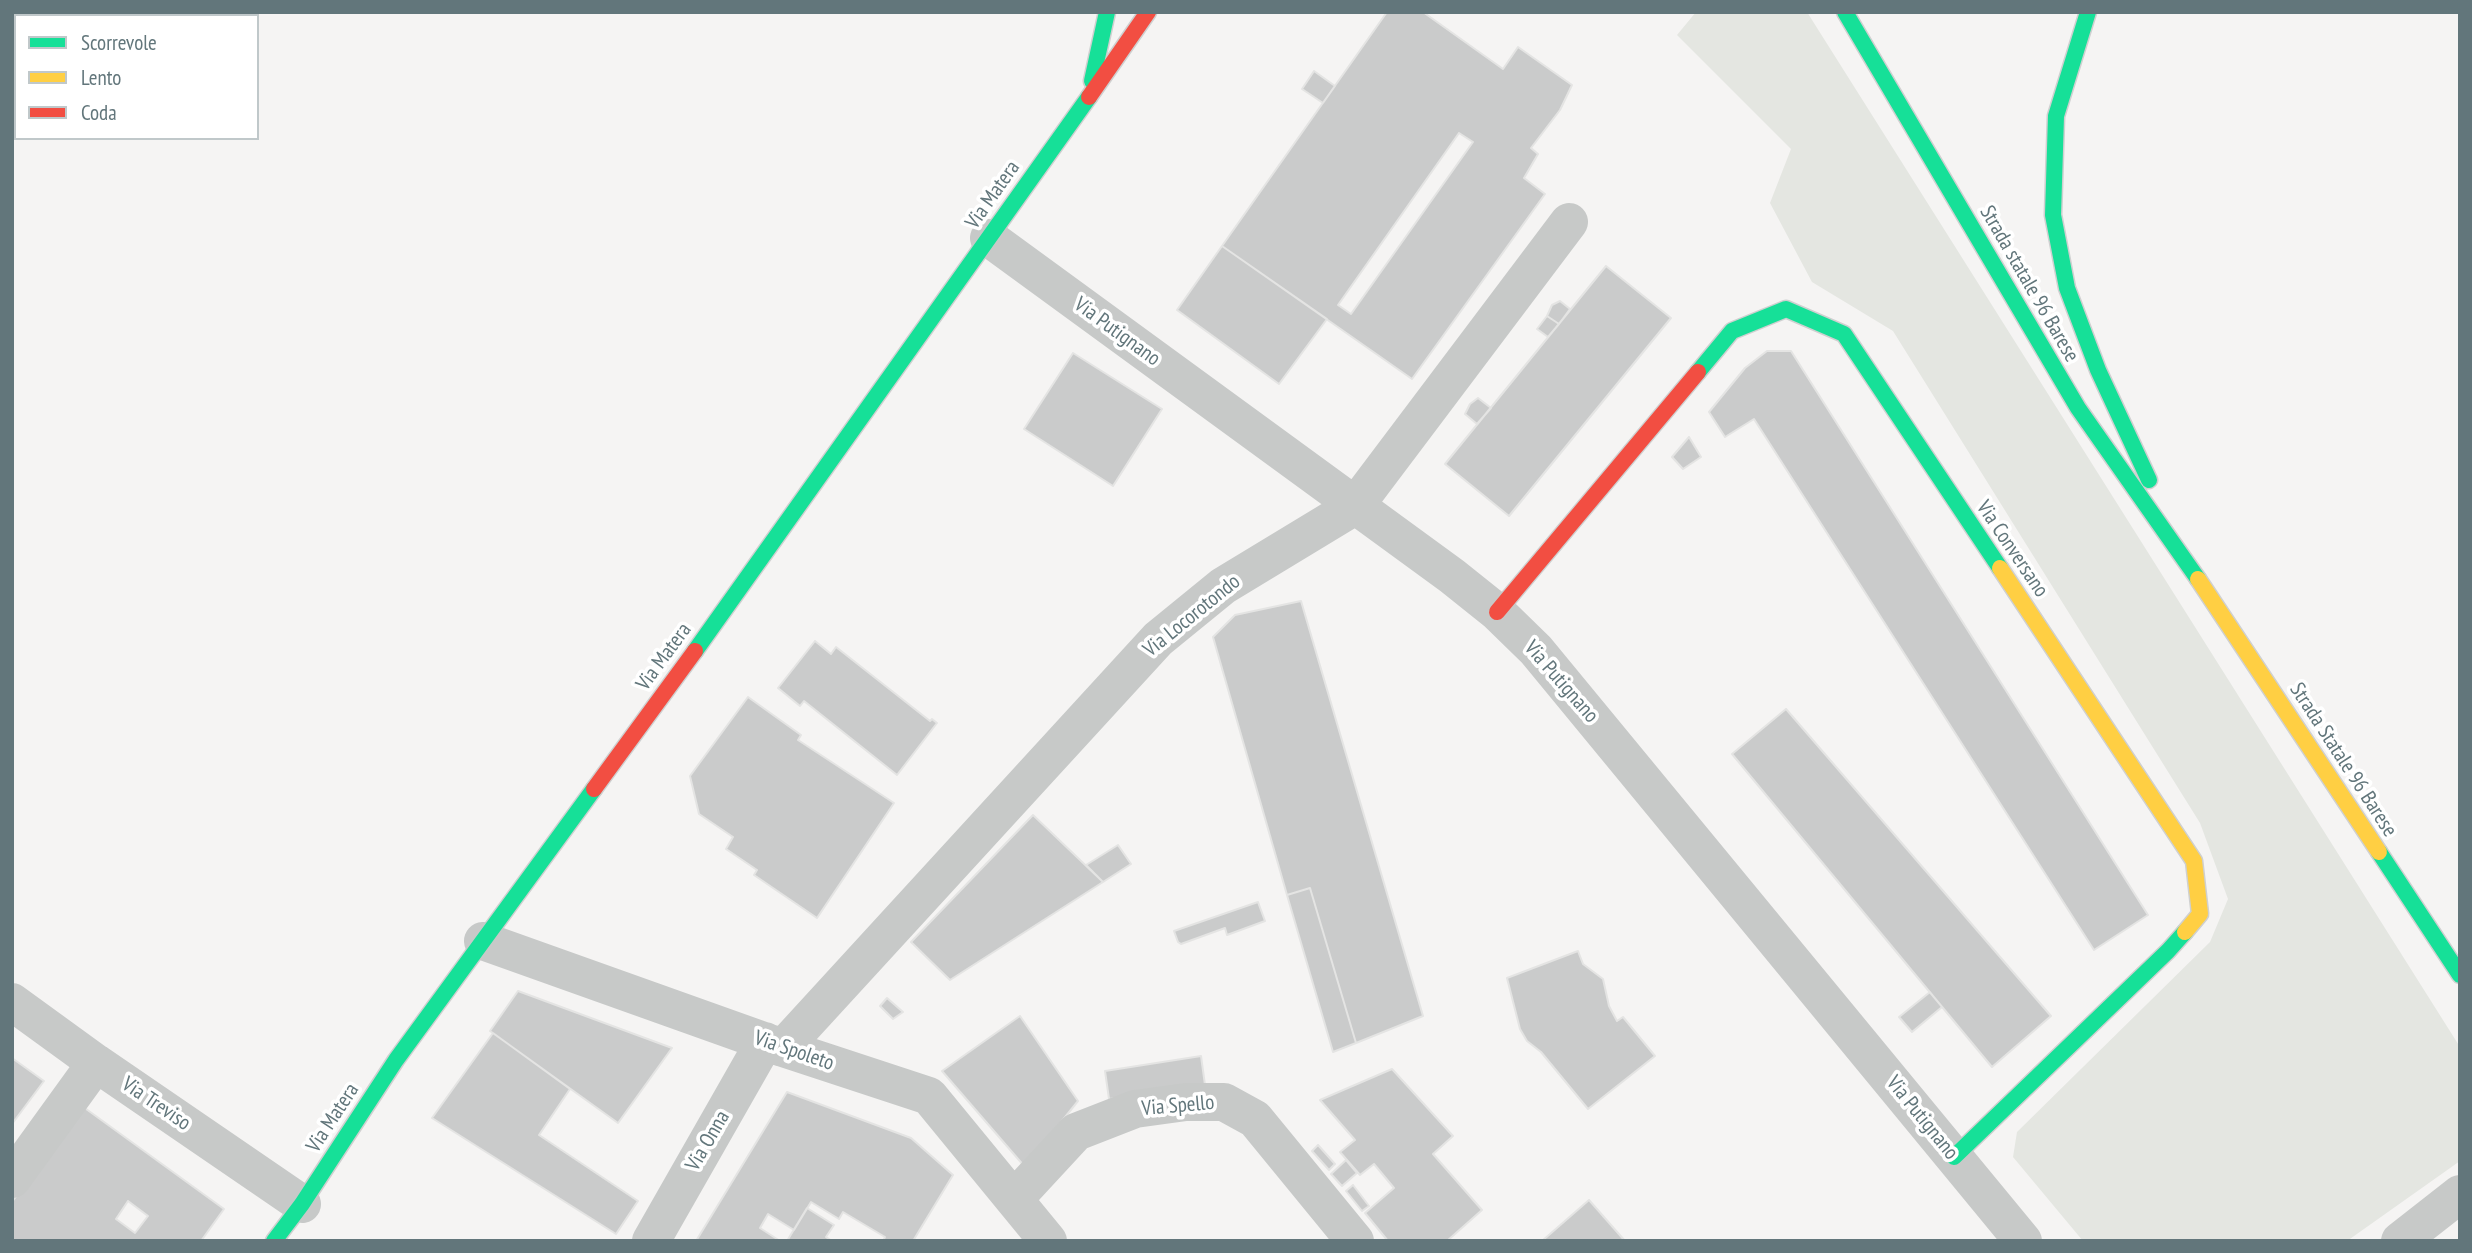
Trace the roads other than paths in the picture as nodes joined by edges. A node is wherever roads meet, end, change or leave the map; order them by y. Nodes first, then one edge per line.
1 (1107, 12) edge
2 (1148, 12) edge
3 (1845, 12) edge
4 (2088, 12) edge
5 (1089, 97) junction
6 (1569, 222) dead end
7 (989, 238) junction
8 (1355, 506) junction
9 (2190, 567) junction
10 (1497, 612) junction
11 (484, 941) junction
12 (2460, 975) edge
13 (12, 1002) edge
14 (774, 1045) junction
15 (96, 1063) junction
16 (1954, 1157) junction
17 (12, 1179) edge
18 (2460, 1194) edge
19 (1014, 1199) junction
20 (302, 1204) junction
21 (274, 1241) edge
22 (651, 1241) edge
23 (1048, 1241) edge
24 (1355, 1241) edge
25 (2023, 1241) edge
26 (2400, 1241) edge

1 - 5 street
2 - 5 street, Via Matera
3 - 9 street, Strada statale 96 Barese
4 - 9 street
5 - 7 street, Via Matera
6 - 8 street, Via Locorotondo
7 - 8 street, Via Putignano
7 - 11 street, Via Matera
8 - 10 street, Via Putignano
8 - 14 street, Via Locorotondo
9 - 12 street, Strada Statale 96 Barese
10 - 16 street, Via Putignano
10 - 16 street, Via Conversano
11 - 14 street, Via Spoleto
11 - 20 street, Via Matera
13 - 15 street, Via Treviso
14 - 19 street, Via Spoleto
14 - 22 street, Via Onna
15 - 17 street
15 - 20 street, Via Treviso
16 - 25 street, Via Putignano
18 - 26 street
19 - 23 street, Via Spoleto
19 - 24 street, Via Spello
20 - 21 street, Via Matera

